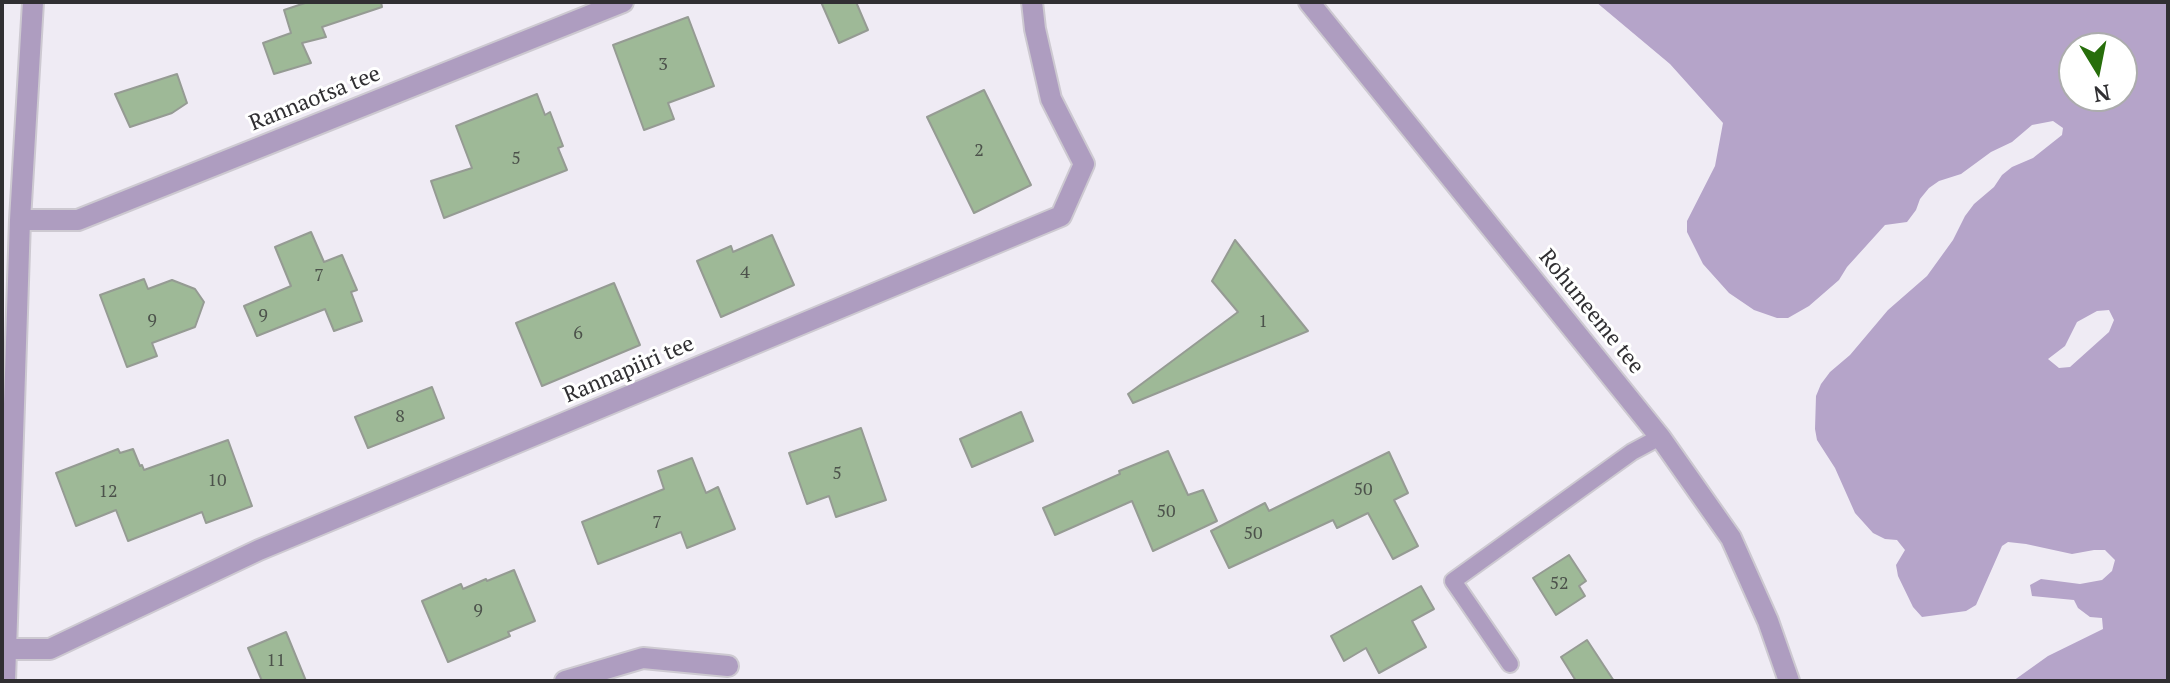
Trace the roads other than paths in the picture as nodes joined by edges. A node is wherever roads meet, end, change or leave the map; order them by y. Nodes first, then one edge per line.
1 (33, 2) edge
2 (623, 2) edge
3 (1032, 2) edge
4 (1309, 2) edge
5 (20, 220) junction
6 (1660, 437) junction
7 (6, 649) junction
8 (1510, 664) dead end
9 (728, 666) dead end
10 (5, 681) edge
11 (565, 681) edge
12 (1789, 681) edge

1 - 5 street
2 - 5 street, Rannaotsa tee
3 - 7 street, Rannapiiri tee
4 - 6 street, Rohuneeme tee
5 - 7 street
6 - 8 lane
6 - 12 street, Rohuneeme tee
7 - 10 street
9 - 11 street

